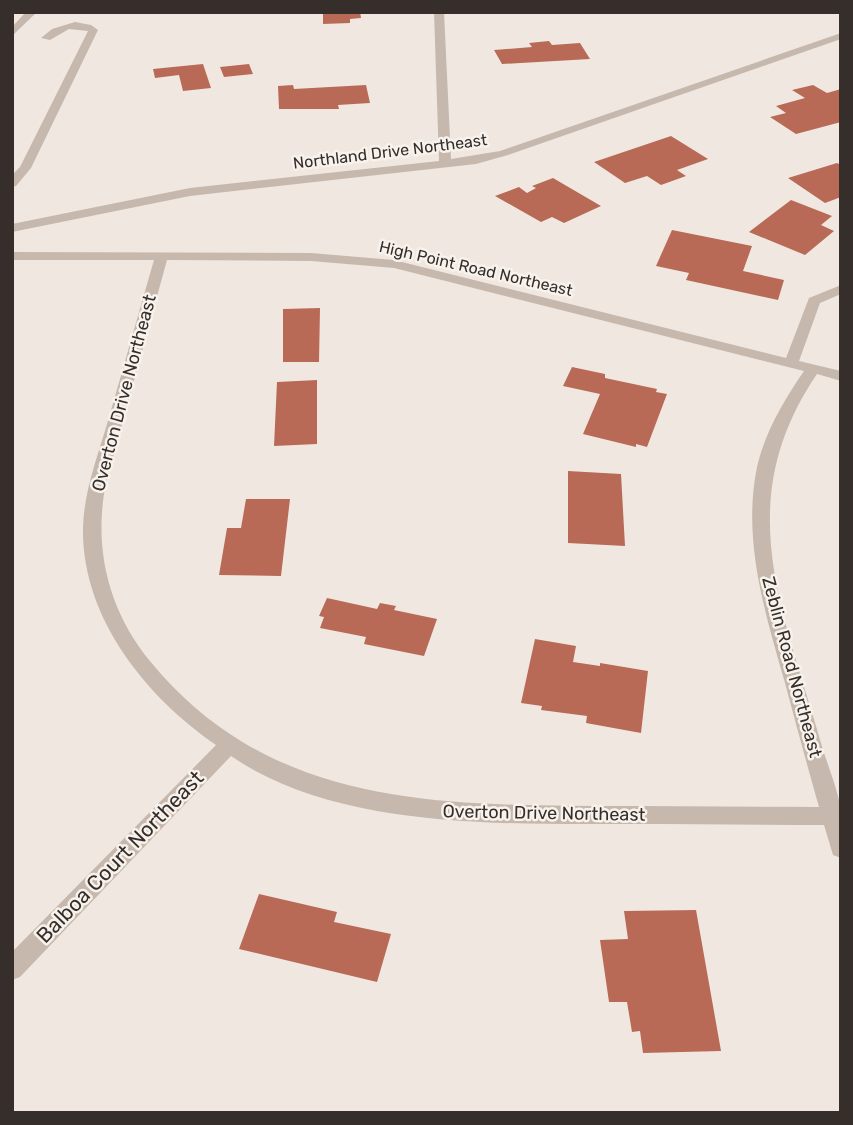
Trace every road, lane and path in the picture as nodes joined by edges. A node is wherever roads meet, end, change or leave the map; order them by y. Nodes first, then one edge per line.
1 (32, 12) edge
2 (439, 12) edge
3 (12, 33) edge
4 (841, 36) edge
5 (46, 38) dead end
6 (445, 164) junction
7 (12, 183) edge
8 (12, 228) edge
9 (12, 256) edge
10 (161, 258) junction
11 (841, 289) edge
12 (791, 364) junction
13 (813, 369) junction
14 (840, 372) edge
15 (229, 745) junction
16 (832, 816) junction
17 (841, 848) edge
18 (12, 969) edge

1 - 3 street
2 - 6 street
4 - 6 street, Northland Drive Northeast
5 - 7 street
6 - 8 street, Northland Drive Northeast
9 - 10 street, High Point Road Northeast
10 - 12 street, High Point Road Northeast
10 - 15 street, Overton Drive Northeast
11 - 12 street
12 - 13 street, High Point Road Northeast
13 - 14 street, High Point Road Northeast
13 - 16 street, Zeblin Road Northeast
15 - 16 street, Overton Drive Northeast
15 - 18 street, Balboa Court Northeast
16 - 17 street, Zeblin Road Northeast

